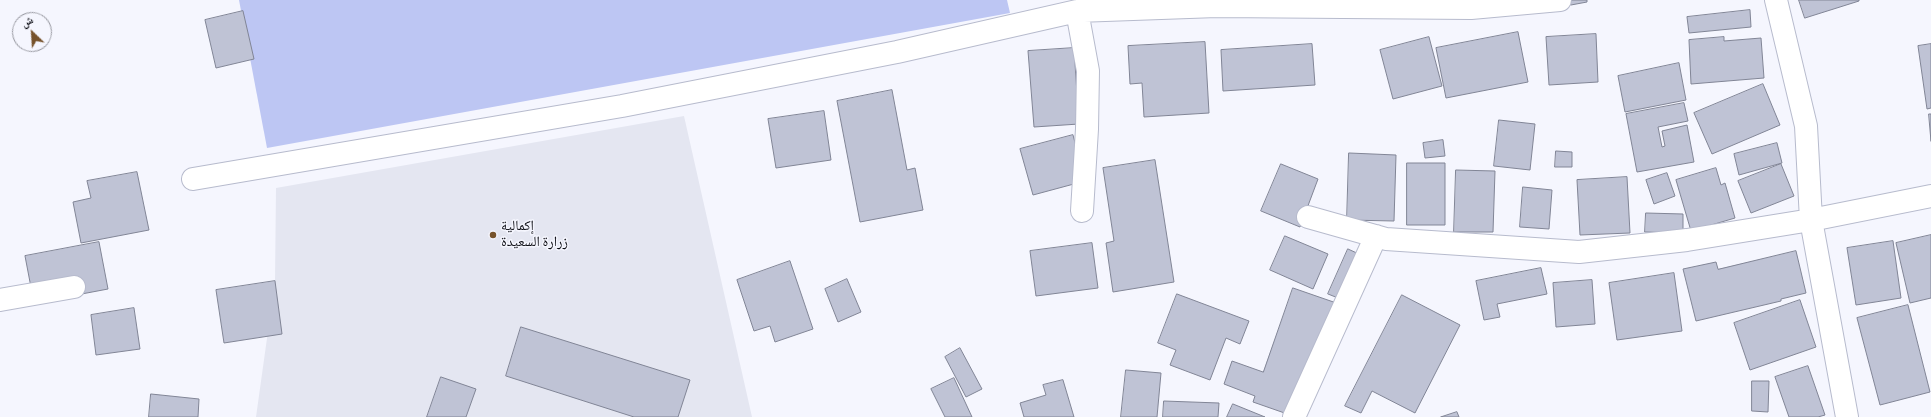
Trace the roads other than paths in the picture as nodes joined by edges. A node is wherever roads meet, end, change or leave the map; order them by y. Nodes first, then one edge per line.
1 (1560, 0) edge
2 (1776, 0) edge
3 (1471, 4) edge
4 (1077, 11) junction
5 (193, 179) dead end
6 (1931, 196) edge
7 (1082, 211) dead end
8 (1308, 217) dead end
9 (1811, 220) junction
10 (1376, 236) junction
11 (74, 287) dead end
12 (0, 300) edge
13 (1294, 417) edge
14 (1847, 417) edge

1 - 3 street
2 - 9 street
3 - 4 street
4 - 5 street
4 - 7 street
6 - 9 street
8 - 10 street
9 - 10 street
9 - 14 street
10 - 13 street
11 - 12 street

